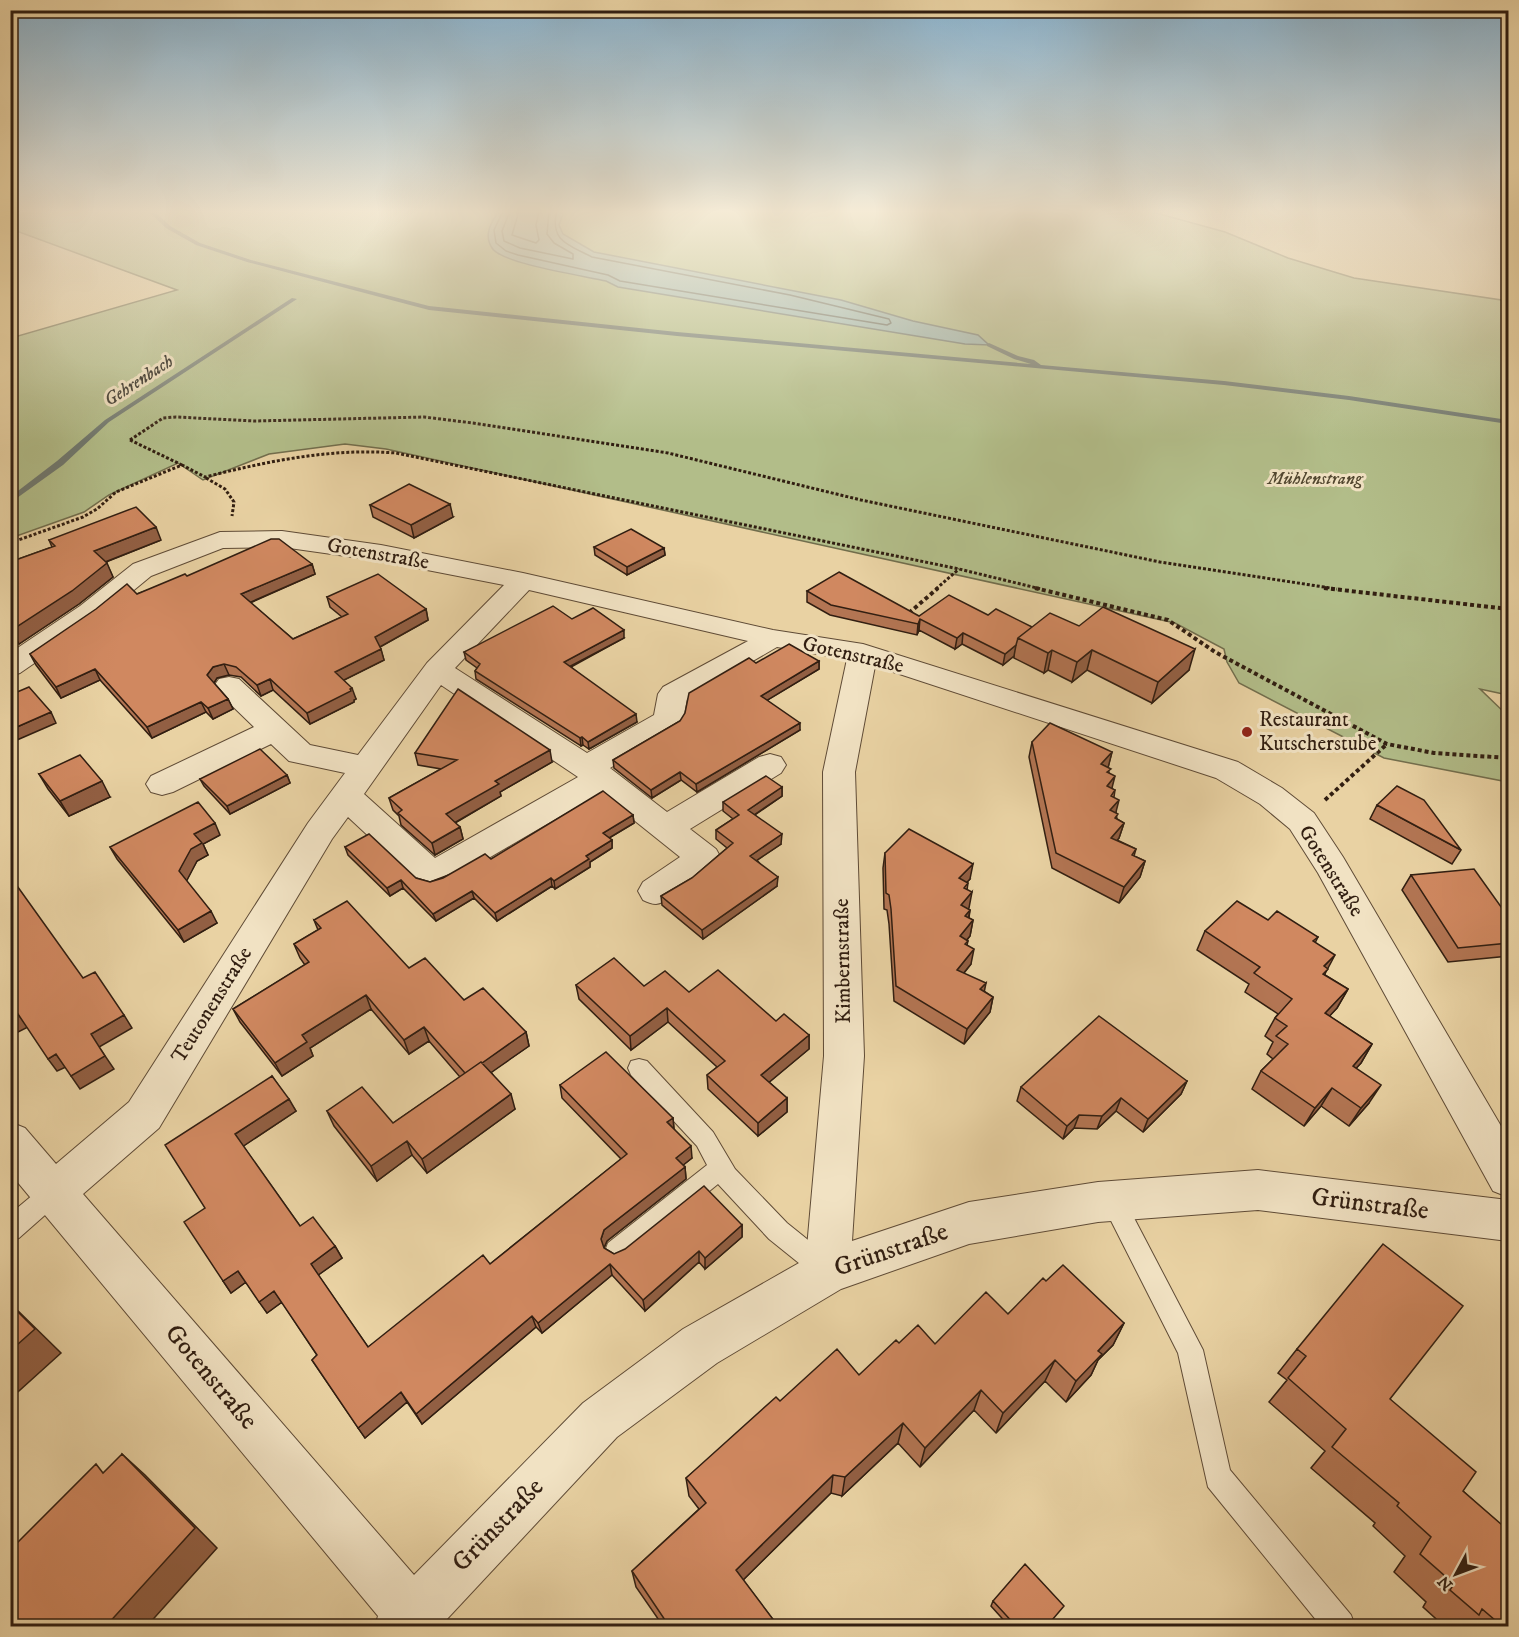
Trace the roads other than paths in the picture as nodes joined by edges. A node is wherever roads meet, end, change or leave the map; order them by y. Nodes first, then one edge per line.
1 (523, 581) junction
2 (773, 638) junction
3 (863, 653) junction
4 (10, 667) edge
5 (437, 669) junction
6 (228, 686) dead end
7 (274, 730) junction
8 (770, 765) dead end
9 (366, 767) junction
10 (594, 773) junction
11 (162, 784) dead end
12 (347, 797) junction
13 (666, 828) junction
14 (655, 891) dead end
15 (639, 1068) dead end
16 (14, 1153) edge
17 (722, 1167) junction
18 (1509, 1177) edge
19 (54, 1192) junction
20 (1113, 1201) junction
21 (1509, 1221) edge
22 (10, 1230) edge
23 (617, 1251) edge
24 (828, 1271) junction
25 (412, 1622) edge
26 (1340, 1626) edge

1 - 2 street, Gotenstraße
1 - 4 street, Gotenstraße
1 - 5 street, Teutonenstraße
2 - 3 street, Gotenstraße
2 - 10 street
3 - 18 street, Gotenstraße
3 - 24 street, Kimbernstraße
5 - 9 street, Teutonenstraße
5 - 10 street
6 - 7 street
7 - 9 street
7 - 11 street
8 - 13 street
9 - 12 street, Teutonenstraße
10 - 12 street
10 - 13 street
12 - 19 street, Teutonenstraße
13 - 14 street
15 - 17 lane
16 - 19 street, Gotenstraße
17 - 23 lane
17 - 24 lane
19 - 22 lane
19 - 25 street, Gotenstraße
20 - 21 street, Grünstraße
20 - 24 street, Grünstraße
20 - 26 lane
24 - 25 street, Grünstraße

